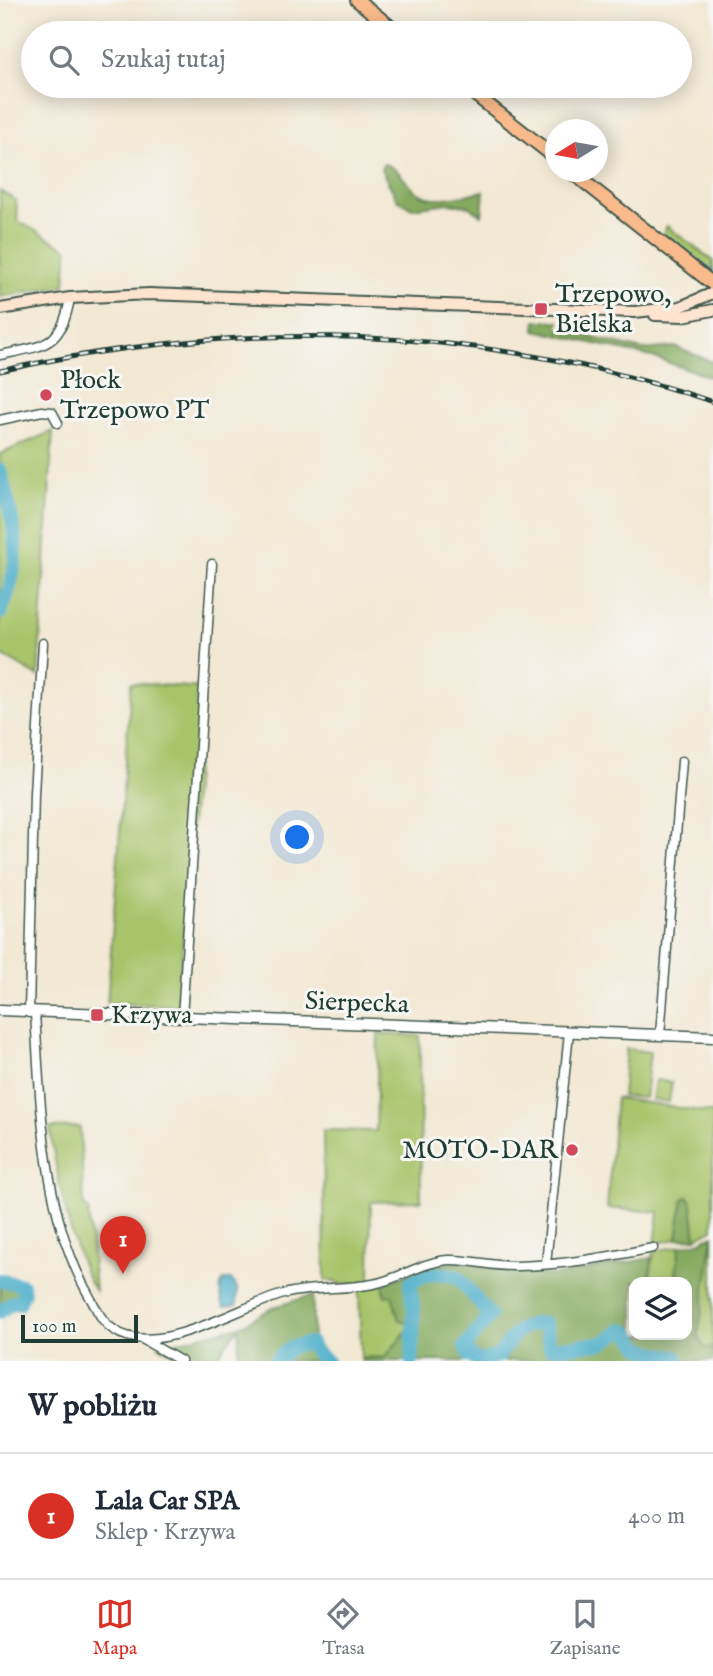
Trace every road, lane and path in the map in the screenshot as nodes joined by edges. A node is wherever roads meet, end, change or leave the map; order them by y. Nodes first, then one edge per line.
1 (357, 0) edge
2 (383, 21) edge
3 (479, 98) edge
4 (545, 150) edge
5 (585, 182) edge
6 (699, 272) junction
7 (713, 284) edge
8 (713, 293) edge
9 (70, 298) junction
10 (698, 299) junction
11 (0, 309) edge
12 (713, 310) edge
13 (635, 312) junction
14 (0, 355) edge
15 (0, 420) edge
16 (58, 423) dead end
17 (212, 564) dead end
18 (43, 643) dead end
19 (682, 761) dead end
20 (0, 1010) edge
21 (32, 1013) junction
22 (183, 1017) junction
23 (569, 1032) junction
24 (660, 1035) junction
25 (713, 1037) edge
26 (653, 1248) dead end
27 (546, 1264) junction
28 (142, 1339) junction
29 (181, 1361) edge

1 - 2 main road
3 - 4 main road
5 - 6 main road
6 - 7 main road
6 - 10 main road
8 - 10 main road
9 - 11 main road
9 - 13 main road
9 - 14 street
10 - 13 main road
12 - 13 main road
15 - 16 street
17 - 22 street
18 - 21 street
19 - 24 street
20 - 21 street, Sierpecka
21 - 22 street, Sierpecka
21 - 28 street
22 - 23 street, Sierpecka
23 - 24 street, Sierpecka
23 - 27 street
24 - 25 street, Sierpecka
26 - 27 street
27 - 28 street
28 - 29 street

